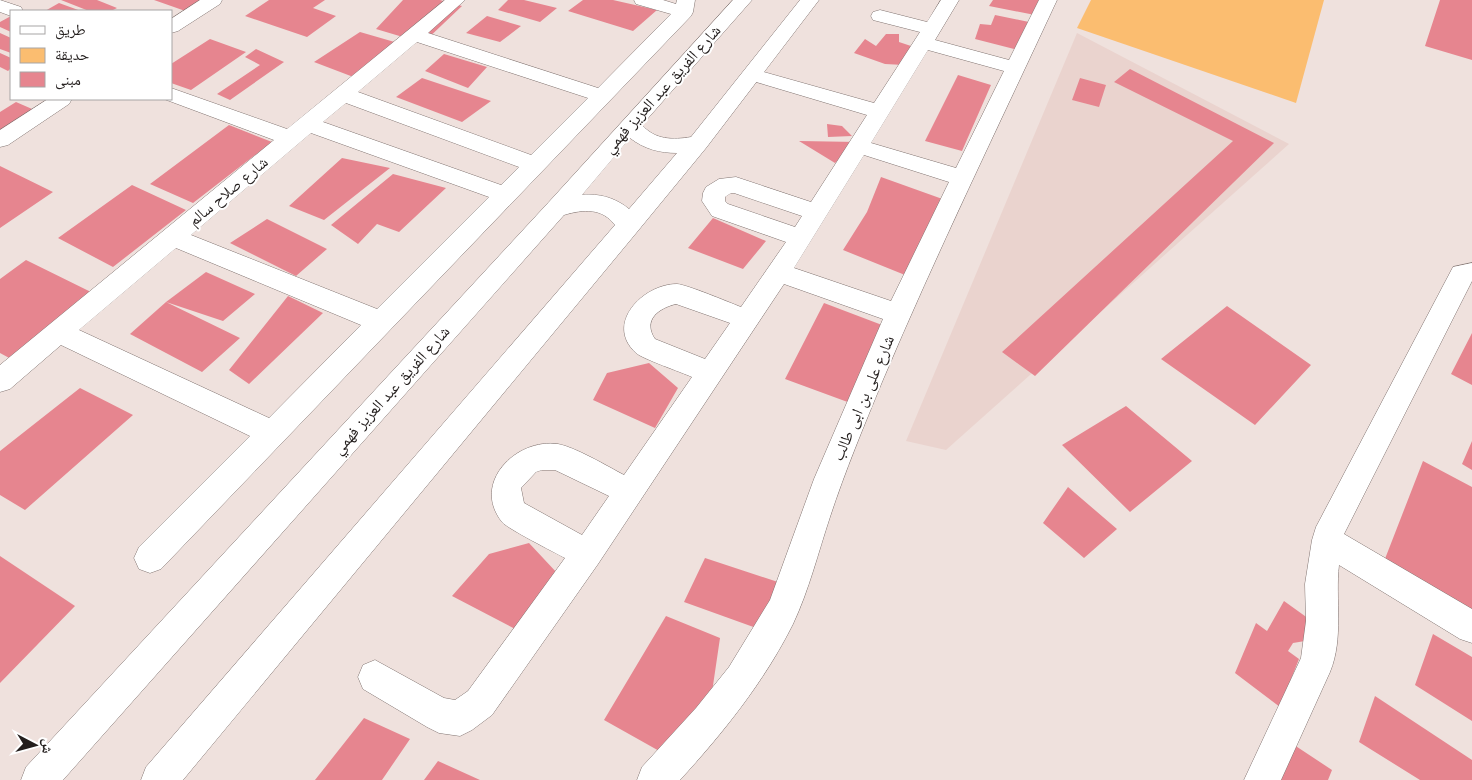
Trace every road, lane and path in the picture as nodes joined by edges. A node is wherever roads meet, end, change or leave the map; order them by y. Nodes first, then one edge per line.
1 (9, 0) edge
2 (213, 0) edge
3 (456, 0) edge
4 (643, 0) edge
5 (743, 0) edge
6 (810, 0) edge
7 (950, 0) edge
8 (1048, 0) edge
9 (0, 6) edge
10 (685, 6) edge
11 (880, 16) dead end
12 (172, 26) edge
13 (414, 35) junction
14 (927, 36) junction
15 (1016, 68) junction
16 (753, 75) junction
17 (172, 94) edge
18 (343, 94) junction
19 (600, 95) junction
20 (60, 100) edge
21 (880, 112) junction
22 (308, 124) junction
23 (632, 125) junction
24 (290, 138) junction
25 (0, 140) edge
26 (698, 144) junction
27 (858, 146) junction
28 (534, 164) junction
29 (963, 178) junction
30 (504, 194) junction
31 (556, 209) junction
32 (816, 212) junction
33 (628, 226) junction
34 (173, 237) junction
35 (801, 238) junction
36 (779, 272) junction
37 (1472, 272) edge
38 (898, 314) junction
39 (747, 319) junction
40 (381, 322) junction
41 (59, 332) junction
42 (711, 373) junction
43 (0, 381) edge
44 (273, 433) junction
45 (630, 492) junction
46 (1327, 540) junction
47 (587, 554) junction
48 (150, 558) dead end
49 (1472, 627) edge
50 (375, 677) dead end
51 (39, 780) edge
52 (159, 780) edge
53 (655, 780) edge
54 (1262, 780) edge

1 - 9 street
2 - 12 street
3 - 13 street, شارع صلاح سالم
4 - 10 street
5 - 23 street, شارع الفريق عبد العزيز فهمي
6 - 16 street
7 - 14 street
8 - 15 street, شارع على بن ابى طالب
10 - 19 street
11 - 14 street
13 - 18 street, شارع صلاح سالم
13 - 19 street
14 - 15 street
14 - 21 street
15 - 29 street, شارع على بن ابى طالب
16 - 21 street
16 - 26 street
17 - 24 street
18 - 22 street, شارع صلاح سالم
18 - 28 street
19 - 28 street
20 - 25 street
21 - 27 street
22 - 24 street, شارع صلاح سالم
22 - 30 street
23 - 26 street
23 - 31 street, شارع الفريق عبد العزيز فهمي
24 - 34 street, شارع صلاح سالم
26 - 33 street
27 - 29 street
27 - 32 street
28 - 30 street
29 - 38 street, شارع على بن ابى طالب
30 - 40 street
31 - 33 street
31 - 51 street, شارع الفريق عبد العزيز فهمي
32 - 35 street
32 - 35 street
33 - 52 street
34 - 40 street
34 - 41 street, شارع صلاح سالم
35 - 36 street
36 - 38 street
36 - 39 street
37 - 46 street
38 - 53 street, شارع على بن ابى طالب
39 - 42 street
39 - 42 street
40 - 44 street
41 - 43 street, شارع صلاح سالم
41 - 44 street
42 - 45 street
44 - 48 street
45 - 47 street
45 - 47 street
46 - 49 street
46 - 54 street
47 - 50 street

